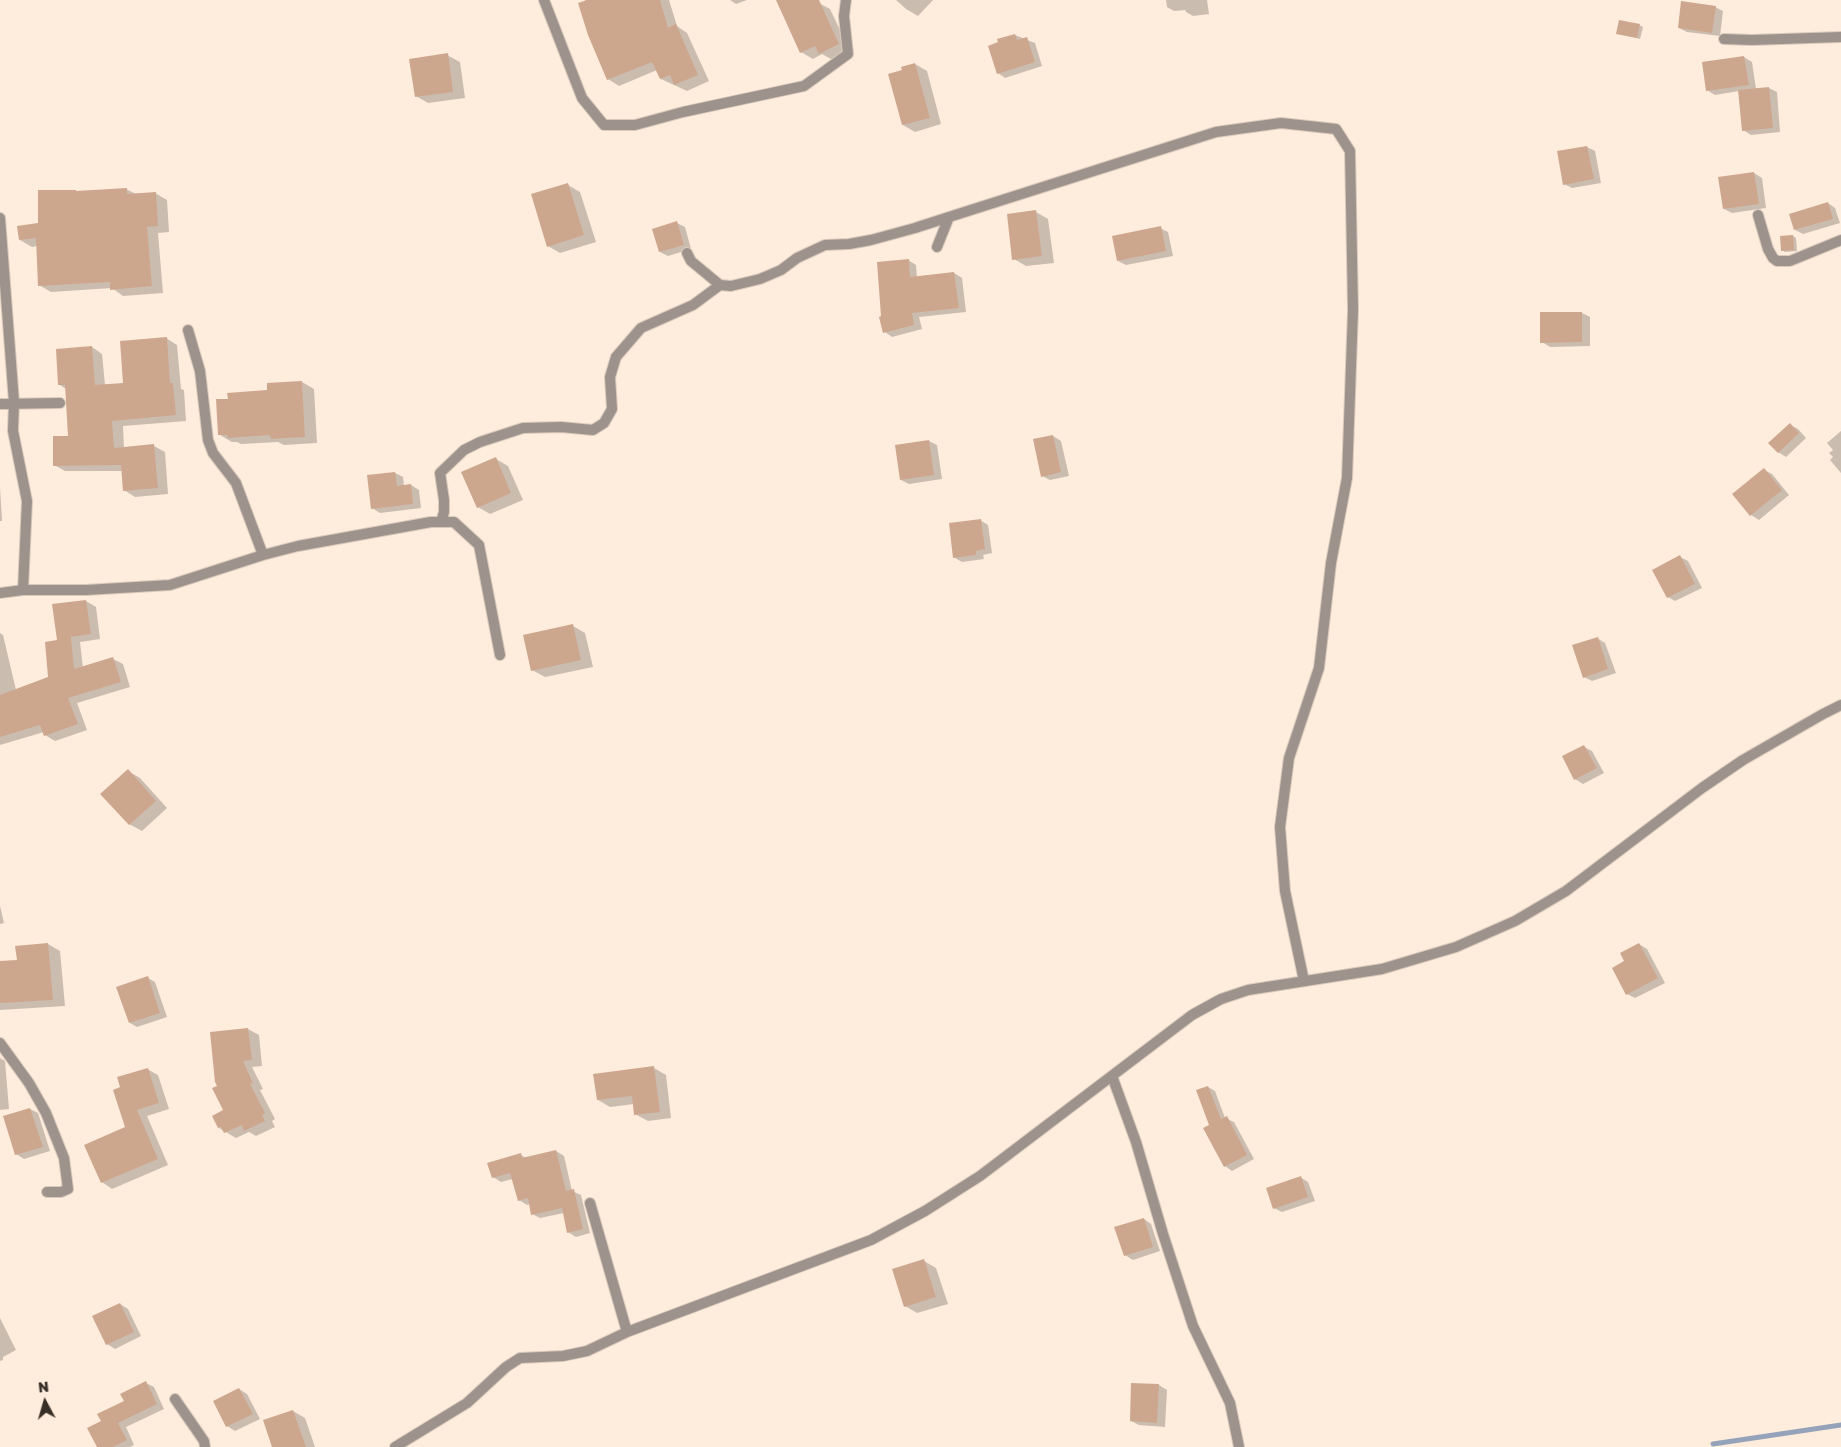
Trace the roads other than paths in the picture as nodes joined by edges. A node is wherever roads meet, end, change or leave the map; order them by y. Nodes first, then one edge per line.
1 (544, 0) edge
2 (846, 0) edge
3 (1841, 37) edge
4 (1724, 39) dead end
5 (1758, 215) dead end
6 (949, 217) junction
7 (0, 218) edge
8 (1841, 240) edge
9 (937, 247) dead end
10 (686, 253) dead end
11 (720, 284) junction
12 (188, 330) dead end
13 (14, 402) junction
14 (60, 403) dead end
15 (0, 404) edge
16 (441, 522) junction
17 (263, 556) junction
18 (23, 590) junction
19 (0, 593) edge
20 (500, 655) dead end
21 (1841, 705) edge
22 (1304, 981) junction
23 (0, 1043) edge
24 (1112, 1076) junction
25 (47, 1192) dead end
26 (590, 1203) dead end
27 (627, 1332) junction
28 (175, 1399) dead end
29 (205, 1447) edge
30 (395, 1447) edge
31 (1239, 1447) edge

1 - 2 street
3 - 4 street
5 - 8 street
6 - 9 street
6 - 11 street
6 - 22 street
7 - 13 street
10 - 11 street
11 - 16 street
12 - 17 street
13 - 14 street
13 - 15 street
13 - 18 street
16 - 17 street
16 - 20 street
17 - 18 street
18 - 19 street
21 - 22 street
22 - 24 street
23 - 25 street
24 - 27 street
24 - 31 street
26 - 27 street
27 - 30 street
28 - 29 street

